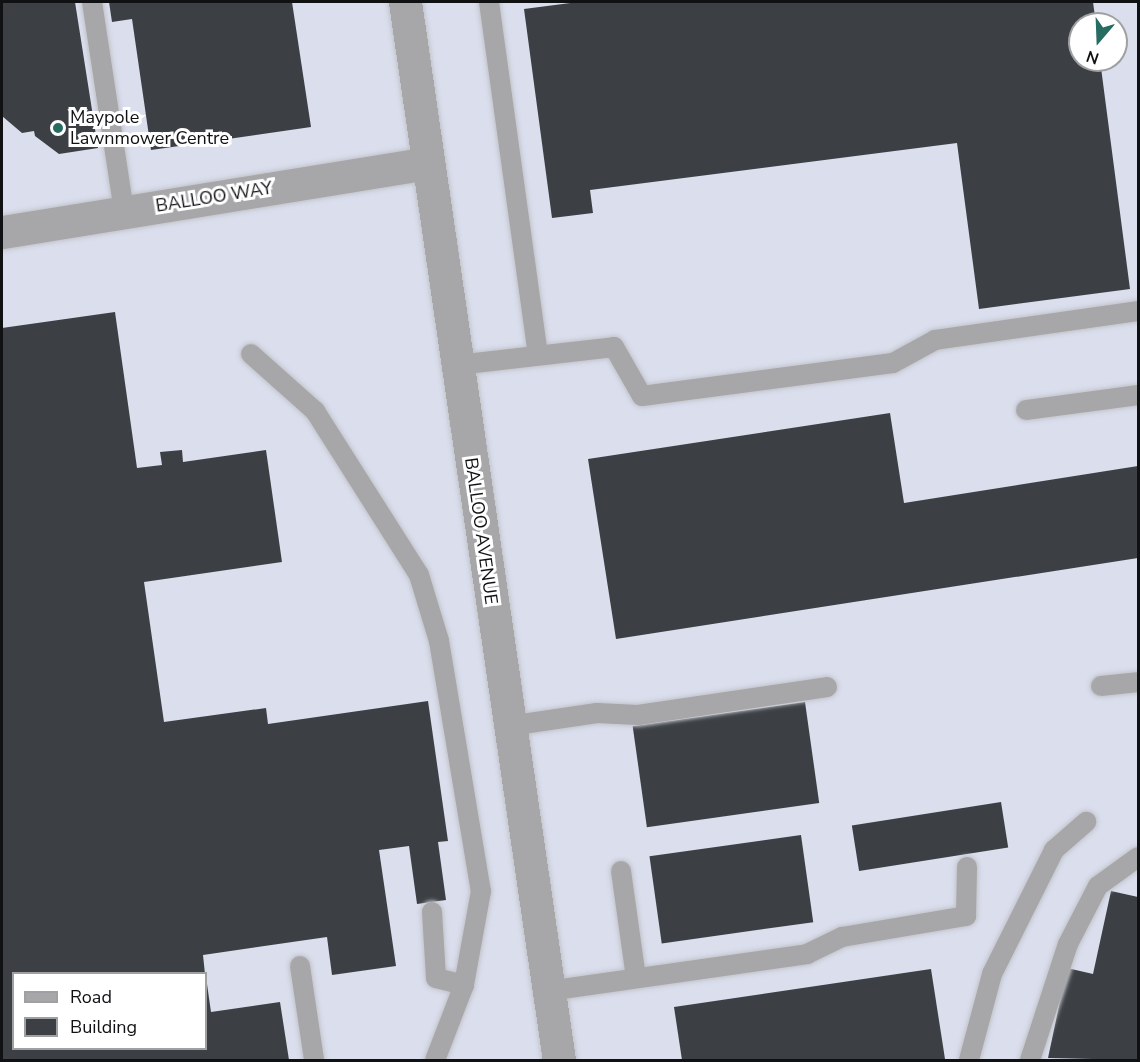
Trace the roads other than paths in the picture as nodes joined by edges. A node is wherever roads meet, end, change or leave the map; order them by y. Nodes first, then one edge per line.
1 (92, 2) edge
2 (405, 2) edge
3 (489, 2) edge
4 (427, 163) junction
5 (124, 212) junction
6 (2, 232) edge
7 (1138, 311) edge
8 (251, 354) dead end
9 (538, 354) junction
10 (457, 364) junction
11 (1138, 395) edge
12 (1026, 410) dead end
13 (1138, 682) edge
14 (1101, 686) dead end
15 (827, 687) dead end
16 (509, 726) junction
17 (1086, 822) dead end
18 (1138, 857) edge
19 (967, 867) dead end
20 (621, 871) dead end
21 (432, 912) dead end
22 (300, 966) dead end
23 (636, 978) junction
24 (464, 985) junction
25 (548, 991) junction
26 (314, 1060) edge
27 (435, 1060) edge
28 (559, 1060) edge
29 (969, 1060) edge
30 (1030, 1060) edge

1 - 5 lane
2 - 4 street, BALLOO AVENUE
3 - 9 lane
4 - 5 street, BALLOO WAY
4 - 10 street, BALLOO AVENUE
5 - 6 street, BALLOO WAY
7 - 9 lane
8 - 24 lane
9 - 10 lane
10 - 16 street, BALLOO AVENUE
11 - 12 lane
13 - 14 lane
15 - 16 lane
16 - 25 street, BALLOO AVENUE
17 - 29 lane
18 - 30 lane
19 - 23 lane
20 - 23 lane
21 - 24 lane
22 - 26 lane
23 - 25 lane
24 - 27 lane
25 - 28 street, BALLOO AVENUE

